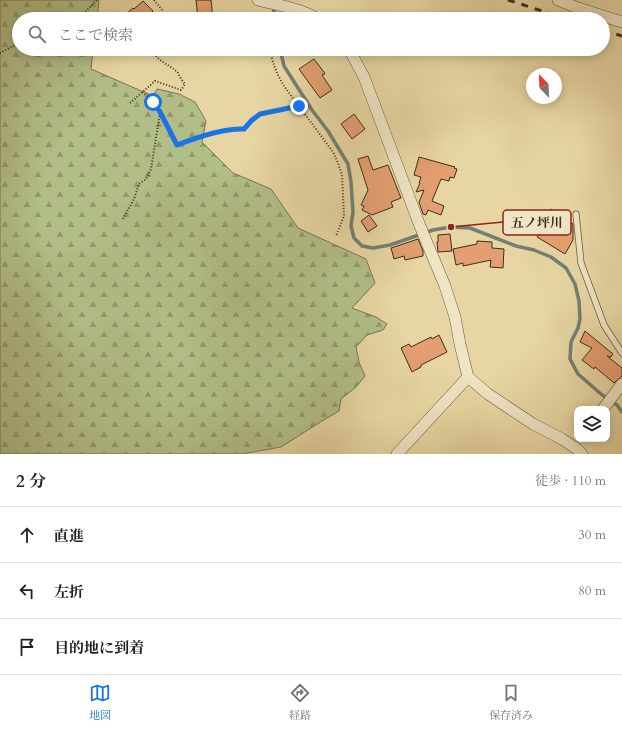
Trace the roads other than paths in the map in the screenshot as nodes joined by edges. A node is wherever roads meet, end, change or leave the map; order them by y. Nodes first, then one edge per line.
1 (258, 0) edge
2 (558, 0) edge
3 (302, 12) edge
4 (591, 12) edge
5 (610, 18) edge
6 (622, 22) edge
7 (353, 56) edge
8 (576, 214) dead end
9 (622, 353) edge
10 (468, 377) junction
11 (622, 384) edge
12 (605, 406) edge
13 (580, 451) edge
14 (397, 454) edge

1 - 3 street
2 - 4 street
5 - 6 street
7 - 10 street
8 - 9 lane
10 - 13 street
10 - 14 street
11 - 12 street

